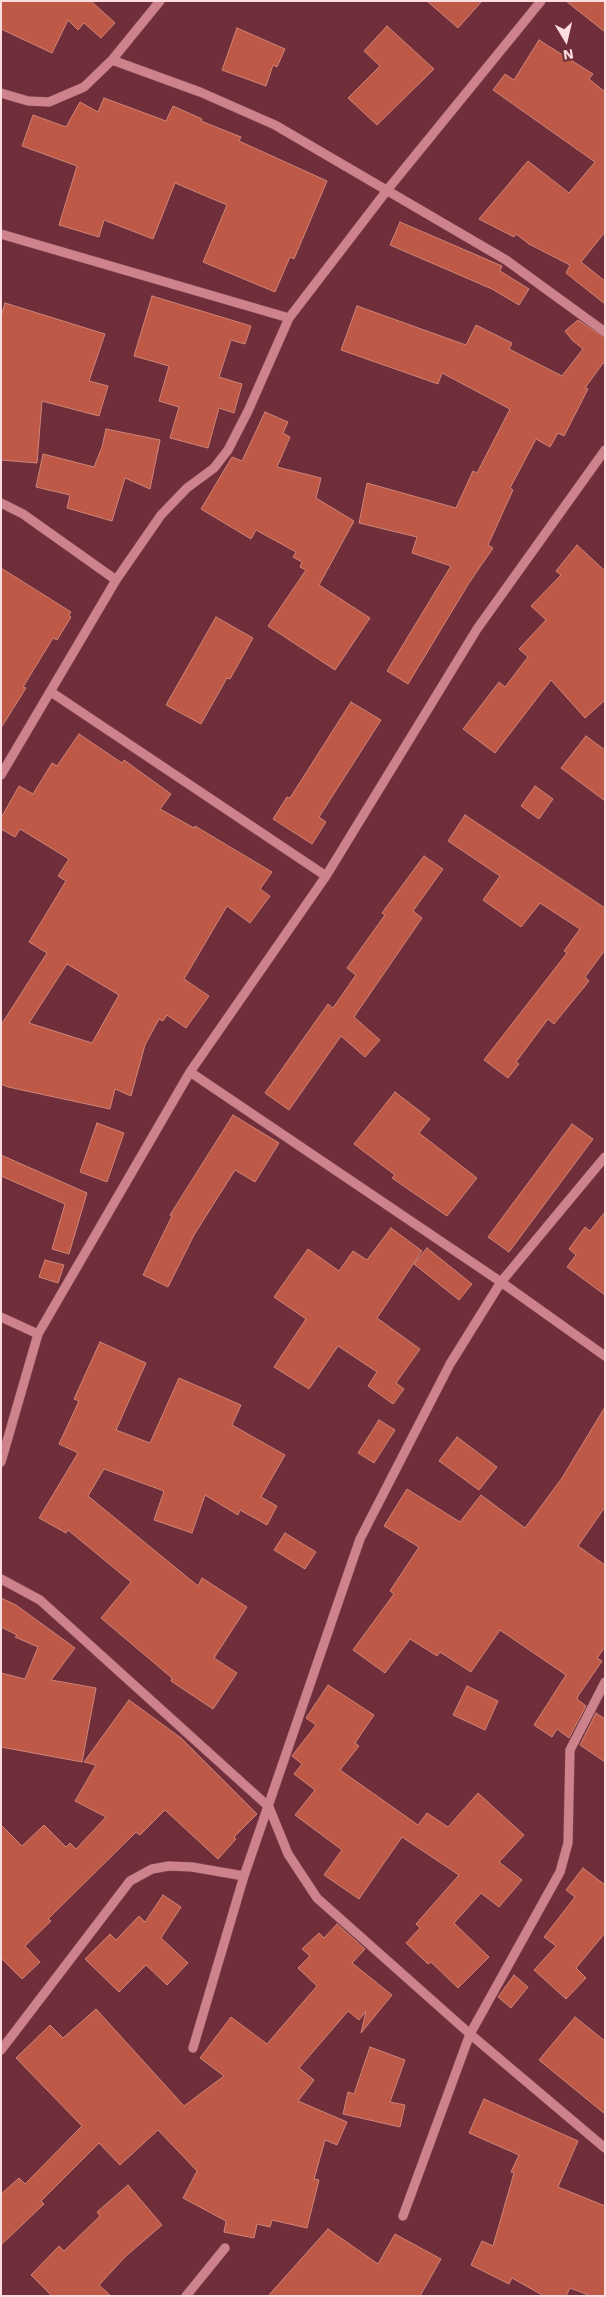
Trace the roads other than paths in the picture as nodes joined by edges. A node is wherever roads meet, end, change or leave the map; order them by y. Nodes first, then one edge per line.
1 (160, 1) edge
2 (541, 1) edge
3 (112, 60) junction
4 (1, 93) edge
5 (388, 189) junction
6 (1, 234) edge
7 (289, 318) junction
8 (605, 332) edge
9 (605, 450) edge
10 (1, 503) edge
11 (116, 580) junction
12 (51, 692) junction
13 (1, 775) edge
14 (326, 876) junction
15 (190, 1072) junction
16 (605, 1157) edge
17 (501, 1282) junction
18 (1, 1317) edge
19 (38, 1334) junction
20 (605, 1356) edge
21 (1, 1462) edge
22 (1, 1579) edge
23 (605, 1682) edge
24 (269, 1807) junction
25 (244, 1876) junction
26 (470, 2034) junction
27 (193, 2048) dead end
28 (1, 2050) edge
29 (605, 2148) edge
30 (403, 2216) dead end
31 (225, 2248) dead end
32 (186, 2296) edge

1 - 3 street
2 - 5 street
3 - 4 street
3 - 5 street
5 - 7 street
5 - 8 street
6 - 7 street
7 - 11 street
9 - 14 street
10 - 11 street
11 - 12 street
12 - 13 street
12 - 14 street
14 - 15 street
15 - 17 street
15 - 19 street
16 - 17 street
17 - 20 street
17 - 24 street
18 - 19 street
19 - 21 street
22 - 24 street
23 - 26 street
24 - 25 street
24 - 26 street
25 - 27 street
25 - 28 street
26 - 29 street
26 - 30 street
31 - 32 street

